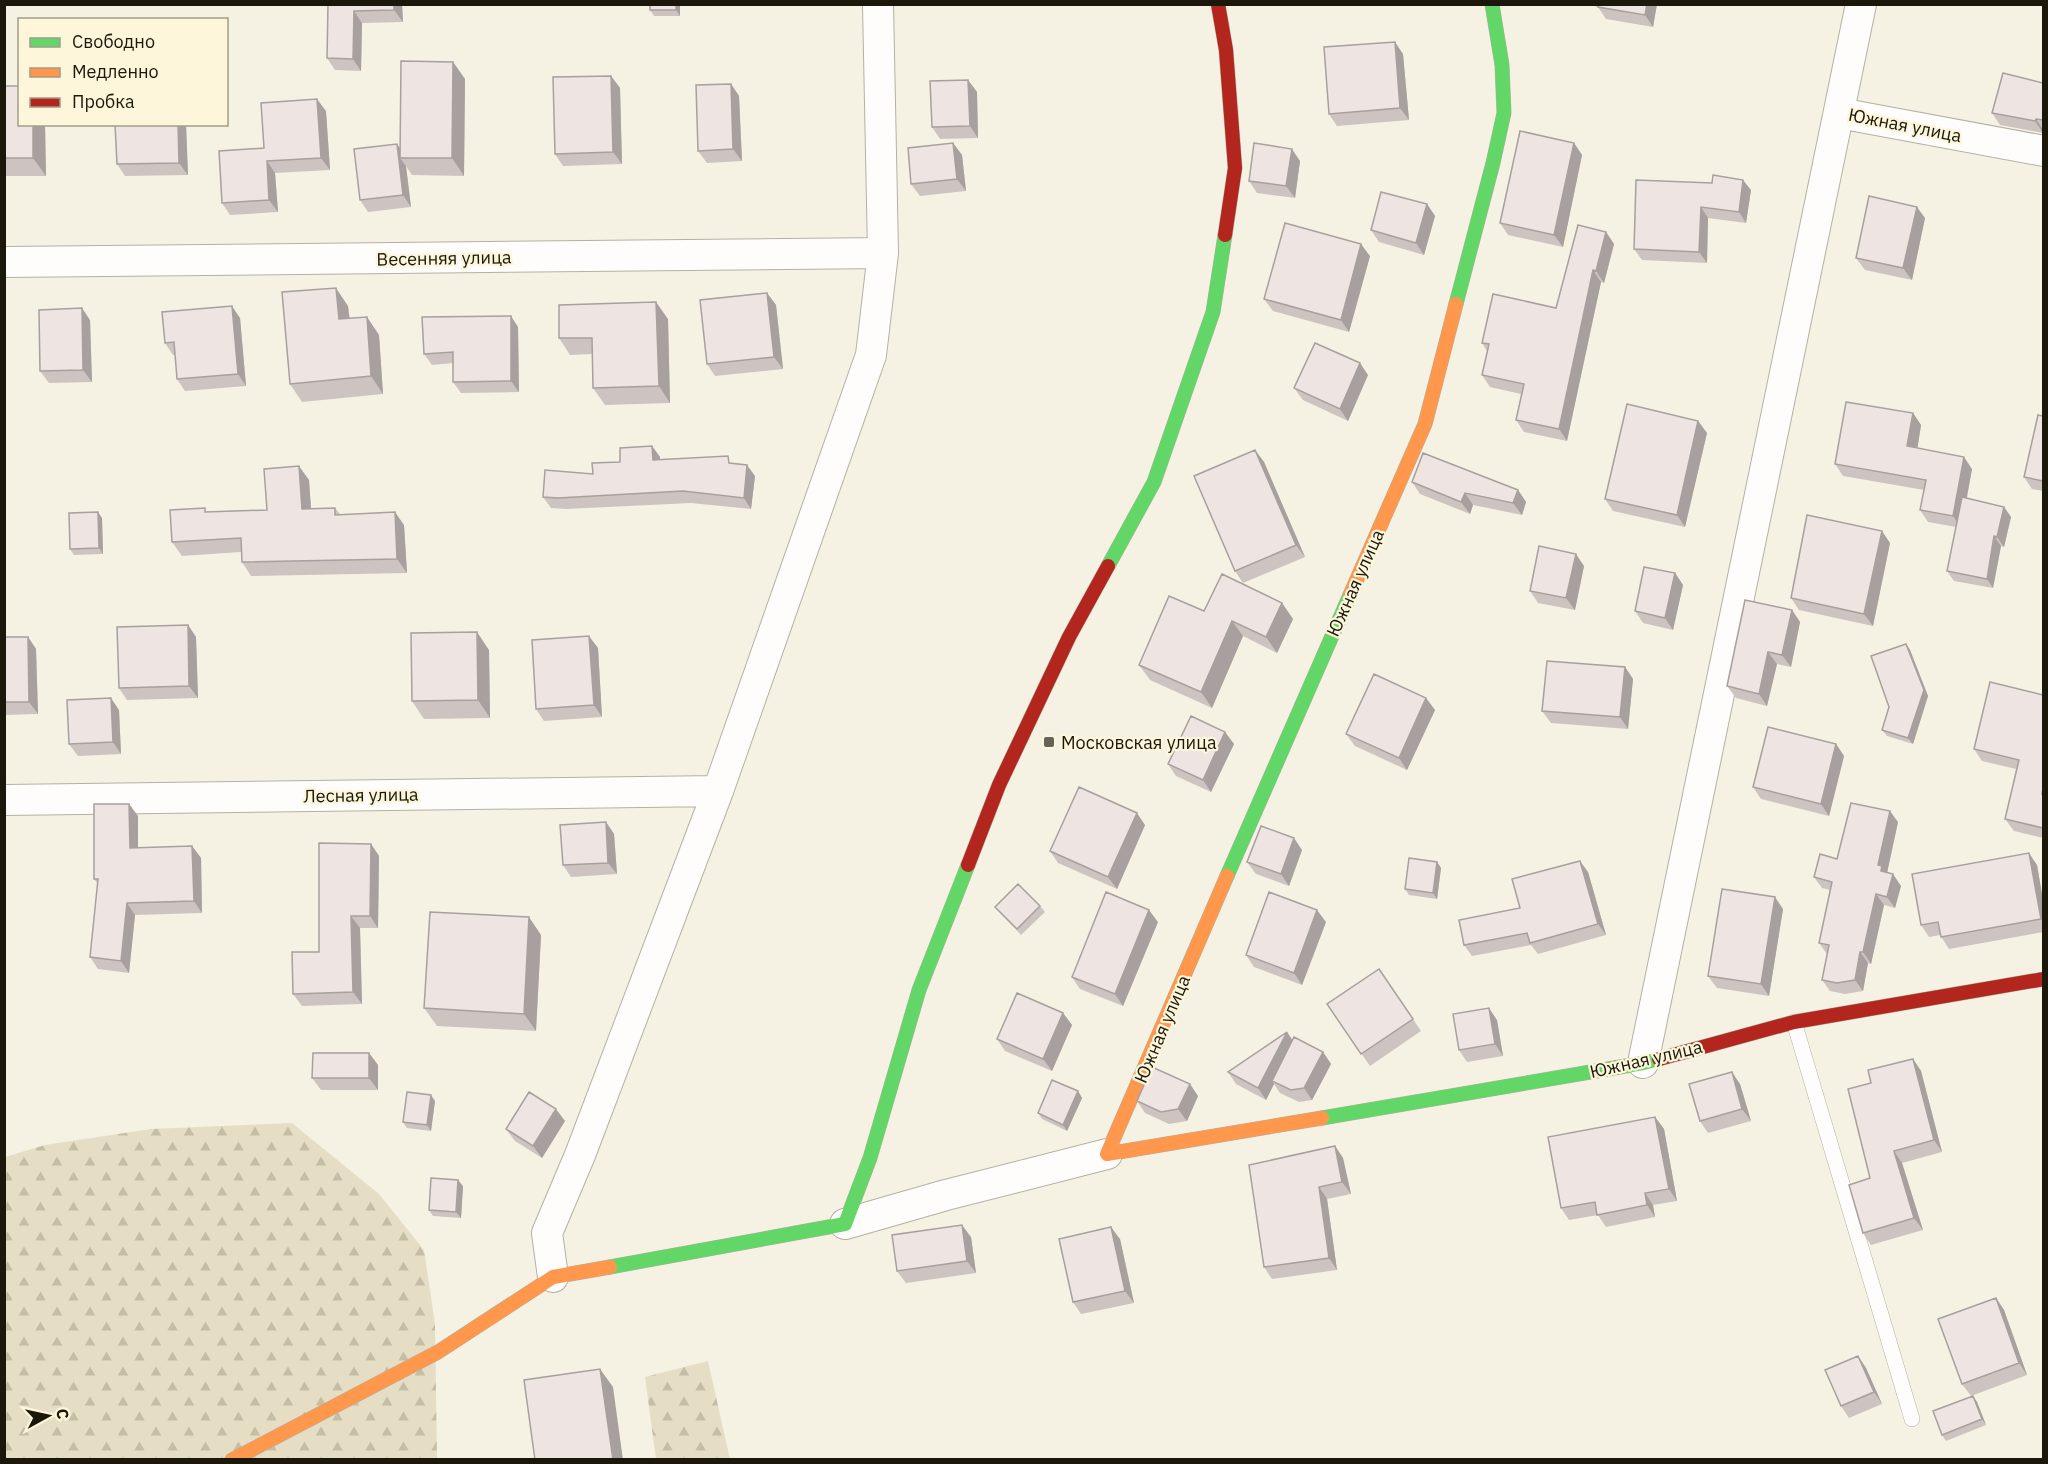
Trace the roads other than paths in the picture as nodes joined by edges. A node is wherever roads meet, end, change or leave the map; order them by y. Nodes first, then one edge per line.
1 (878, 4) edge
2 (1218, 4) edge
3 (1492, 4) edge
4 (1861, 4) edge
5 (1839, 112) junction
6 (2043, 151) edge
7 (883, 253) junction
8 (4, 262) edge
9 (718, 791) junction
10 (4, 800) edge
11 (2043, 979) edge
12 (1794, 1022) junction
13 (1643, 1063) junction
14 (1107, 1154) junction
15 (845, 1224) junction
16 (553, 1277) junction
17 (1912, 1419) dead end
18 (232, 1460) edge

1 - 7 street
2 - 15 street
3 - 14 street, Южная улица
4 - 5 street, Южная улица
5 - 6 street, Южная улица
5 - 13 street
7 - 8 street, Весенняя улица
7 - 9 street
9 - 10 street, Лесная улица
9 - 16 street
11 - 12 street, Южная улица
12 - 13 street, Южная улица
12 - 17 lane
13 - 14 street, Южная улица
14 - 15 street
15 - 16 street
16 - 18 street

